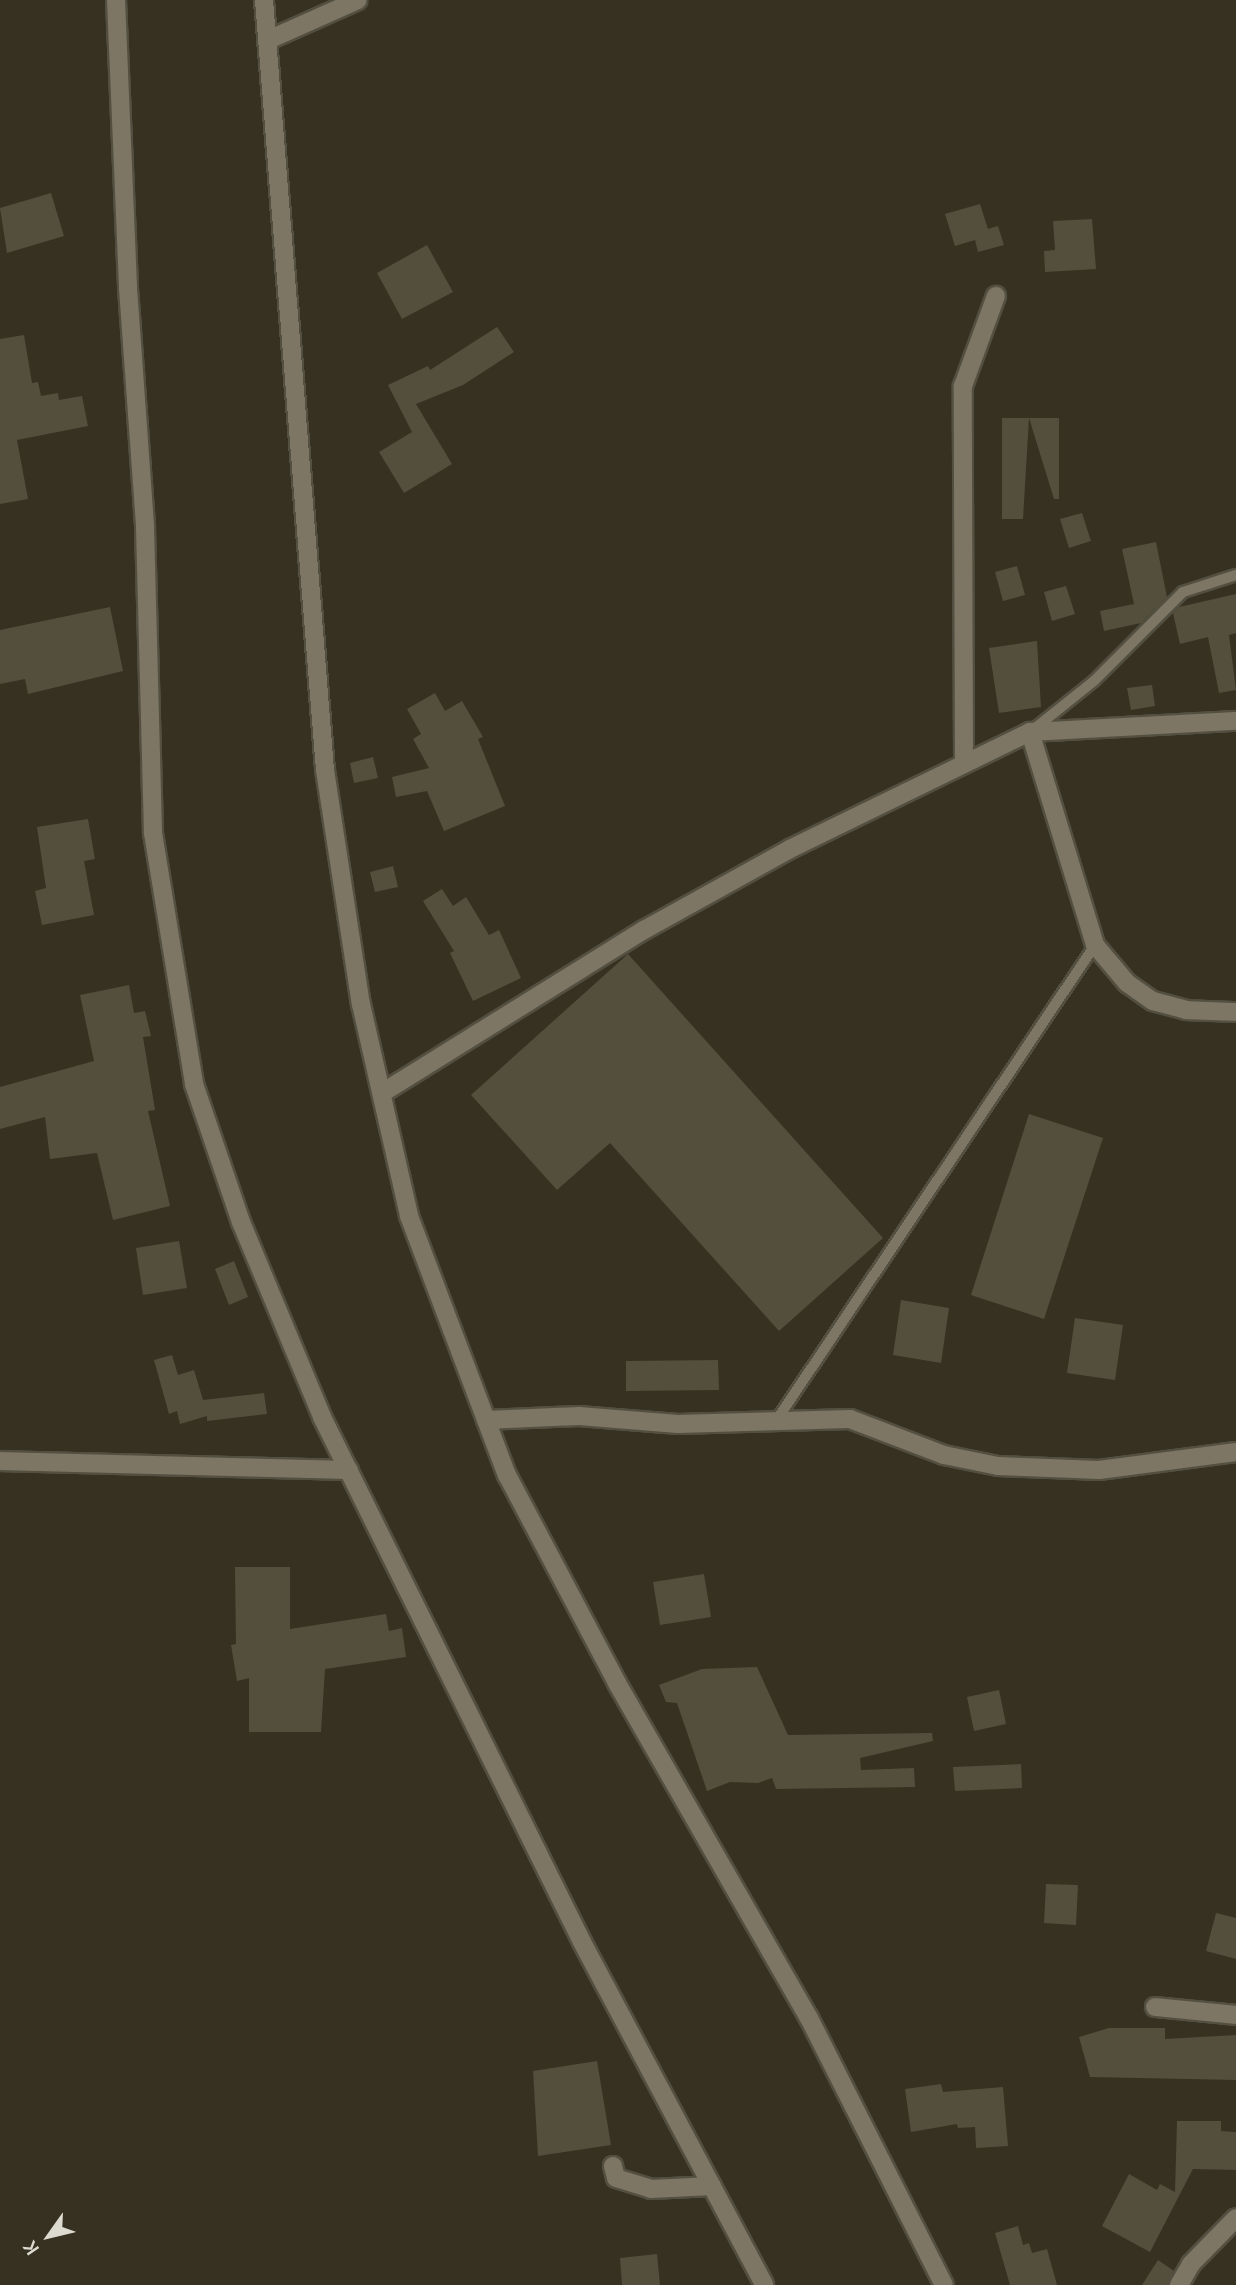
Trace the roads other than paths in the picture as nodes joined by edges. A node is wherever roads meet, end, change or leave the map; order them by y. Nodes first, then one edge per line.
1 (116, 0) edge
2 (264, 0) edge
3 (358, 0) edge
4 (268, 40) junction
5 (996, 296) dead end
6 (1236, 575) edge
7 (1236, 721) edge
8 (1030, 732) junction
9 (964, 763) junction
10 (1095, 945) junction
11 (1236, 1012) edge
12 (382, 1093) junction
13 (486, 1420) junction
14 (776, 1421) junction
15 (1236, 1452) edge
16 (0, 1461) edge
17 (349, 1470) junction
18 (1155, 2007) dead end
19 (1236, 2015) edge
20 (613, 2166) dead end
21 (712, 2186) junction
22 (1236, 2218) edge
23 (764, 2285) edge
24 (944, 2285) edge
25 (1179, 2285) edge

1 - 17 street
2 - 4 street
3 - 4 street
4 - 12 street
5 - 9 street
6 - 8 lane
7 - 8 street
8 - 9 street
8 - 10 street
9 - 12 street
10 - 11 street
10 - 14 lane
12 - 13 street
13 - 14 street
13 - 24 street
14 - 15 street
16 - 17 street
17 - 21 street
18 - 19 street
20 - 21 street
21 - 23 street
22 - 25 street

